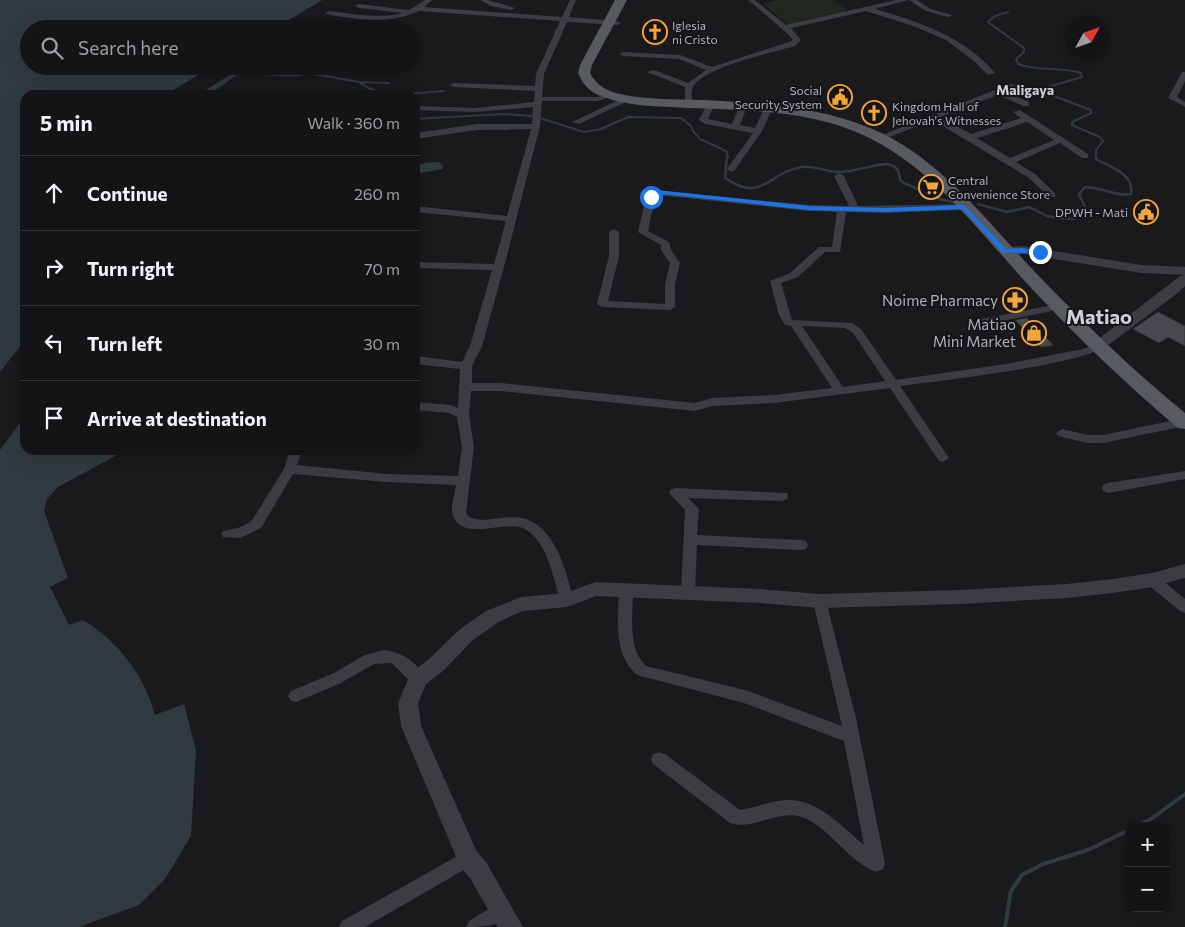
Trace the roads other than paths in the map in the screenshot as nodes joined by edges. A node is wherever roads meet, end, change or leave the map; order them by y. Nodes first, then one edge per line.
1 (429, 0) edge
2 (483, 0) edge
3 (573, 0) edge
4 (621, 0) edge
5 (630, 0) edge
6 (906, 0) edge
7 (912, 0) edge
8 (894, 1) edge
9 (471, 2) dead end
10 (756, 2) edge
11 (359, 6) dead end
12 (868, 9) junction
13 (417, 10) junction
14 (463, 12) junction
15 (330, 13) dead end
16 (948, 16) dead end
17 (527, 17) junction
18 (564, 20) junction
19 (613, 23) junction
20 (786, 28) junction
21 (623, 54) dead end
22 (713, 70) junction
23 (651, 72) dead end
24 (990, 73) dead end
25 (1185, 74) edge
26 (454, 85) dead end
27 (690, 86) junction
28 (1013, 86) dead end
29 (998, 92) junction
30 (612, 95) junction
31 (538, 97) junction
32 (628, 99) junction
33 (689, 102) junction
34 (1026, 104) dead end
35 (1185, 105) edge
36 (710, 106) junction
37 (743, 106) junction
38 (420, 108) edge
39 (768, 109) junction
40 (1017, 112) dead end
41 (821, 114) junction
42 (934, 117) junction
43 (1027, 119) junction
44 (576, 122) dead end
45 (536, 126) junction
46 (735, 127) junction
47 (758, 131) junction
48 (420, 135) edge
49 (884, 136) junction
50 (970, 137) junction
51 (1060, 140) junction
52 (1085, 156) dead end
53 (1010, 161) junction
54 (731, 170) dead end
55 (839, 176) dead end
56 (1052, 195) dead end
57 (964, 207) junction
58 (842, 209) junction
59 (855, 209) junction
60 (420, 210) edge
61 (511, 219) junction
62 (614, 232) dead end
63 (1010, 250) junction
64 (420, 265) edge
65 (499, 267) junction
66 (1185, 272) edge
67 (1185, 278) edge
68 (1058, 306) junction
69 (982, 322) dead end
70 (795, 324) junction
71 (1101, 344) junction
72 (420, 361) edge
73 (466, 366) junction
74 (894, 383) junction
75 (466, 387) junction
76 (840, 391) junction
77 (420, 406) edge
78 (463, 415) junction
79 (1185, 419) edge
80 (1062, 433) dead end
81 (294, 455) edge
82 (943, 458) dead end
83 (290, 469) junction
84 (1185, 475) edge
85 (462, 481) junction
86 (1108, 488) dead end
87 (782, 496) dead end
88 (228, 534) dead end
89 (692, 540) junction
90 (801, 545) dead end
91 (1185, 570) edge
92 (1152, 580) junction
93 (626, 591) junction
94 (688, 592) junction
95 (566, 600) junction
96 (820, 601) junction
97 (1185, 608) edge
98 (418, 679) junction
99 (296, 696) dead end
100 (851, 736) junction
101 (658, 759) dead end
102 (468, 858) junction
103 (502, 910) junction
104 (348, 927) edge
105 (476, 927) edge
106 (512, 927) edge

1 - 13 street
2 - 17 street
3 - 18 street
4 - 19 main road
5 - 19 main road
6 - 8 street
7 - 16 street
8 - 12 street
9 - 14 street
10 - 20 street
11 - 13 street
12 - 20 street
12 - 24 street
13 - 14 street
13 - 15 street
14 - 17 street
17 - 18 street
18 - 19 street
18 - 31 street
19 - 30 main road
19 - 33 main road
20 - 22 street
21 - 22 street
22 - 27 street
23 - 27 street
25 - 35 street
26 - 31 street
27 - 33 street
28 - 29 street
29 - 34 street
29 - 42 street
30 - 31 street
30 - 32 main road
31 - 38 street
31 - 45 street
32 - 33 main road
32 - 44 street
33 - 36 main road
33 - 37 main road
36 - 37 main road
36 - 46 street
37 - 39 main road
37 - 41 main road
37 - 46 street
39 - 41 main road
39 - 47 street
40 - 43 street
41 - 49 main road
42 - 49 street
42 - 50 street
43 - 50 street
43 - 51 street
45 - 48 street
45 - 61 street
46 - 47 street
47 - 54 street
49 - 57 main road
49 - 63 main road
50 - 53 street
51 - 52 street
51 - 53 street
53 - 56 street
55 - 59 street
57 - 59 street
57 - 63 main road
58 - 59 street
58 - 62 street
58 - 70 street
60 - 61 street
61 - 65 street
63 - 66 street
63 - 68 main road
63 - 71 main road
64 - 65 street
65 - 73 street
67 - 71 street
68 - 69 street
68 - 71 main road
70 - 74 street
70 - 76 street
71 - 74 street
71 - 79 main road
72 - 73 street
73 - 75 street
74 - 76 street
74 - 82 street
75 - 76 street
75 - 78 street
77 - 78 street
78 - 85 street
79 - 80 street
81 - 83 street
83 - 85 street
83 - 88 street
84 - 86 street
85 - 95 street
87 - 89 street
89 - 90 street
89 - 94 street
91 - 92 street
92 - 96 street
92 - 97 street
93 - 94 street
93 - 95 street
93 - 100 street
94 - 96 street
95 - 98 street
96 - 100 street
98 - 99 street
98 - 102 street
100 - 101 street
102 - 103 street
102 - 104 street
103 - 105 street
103 - 106 street

